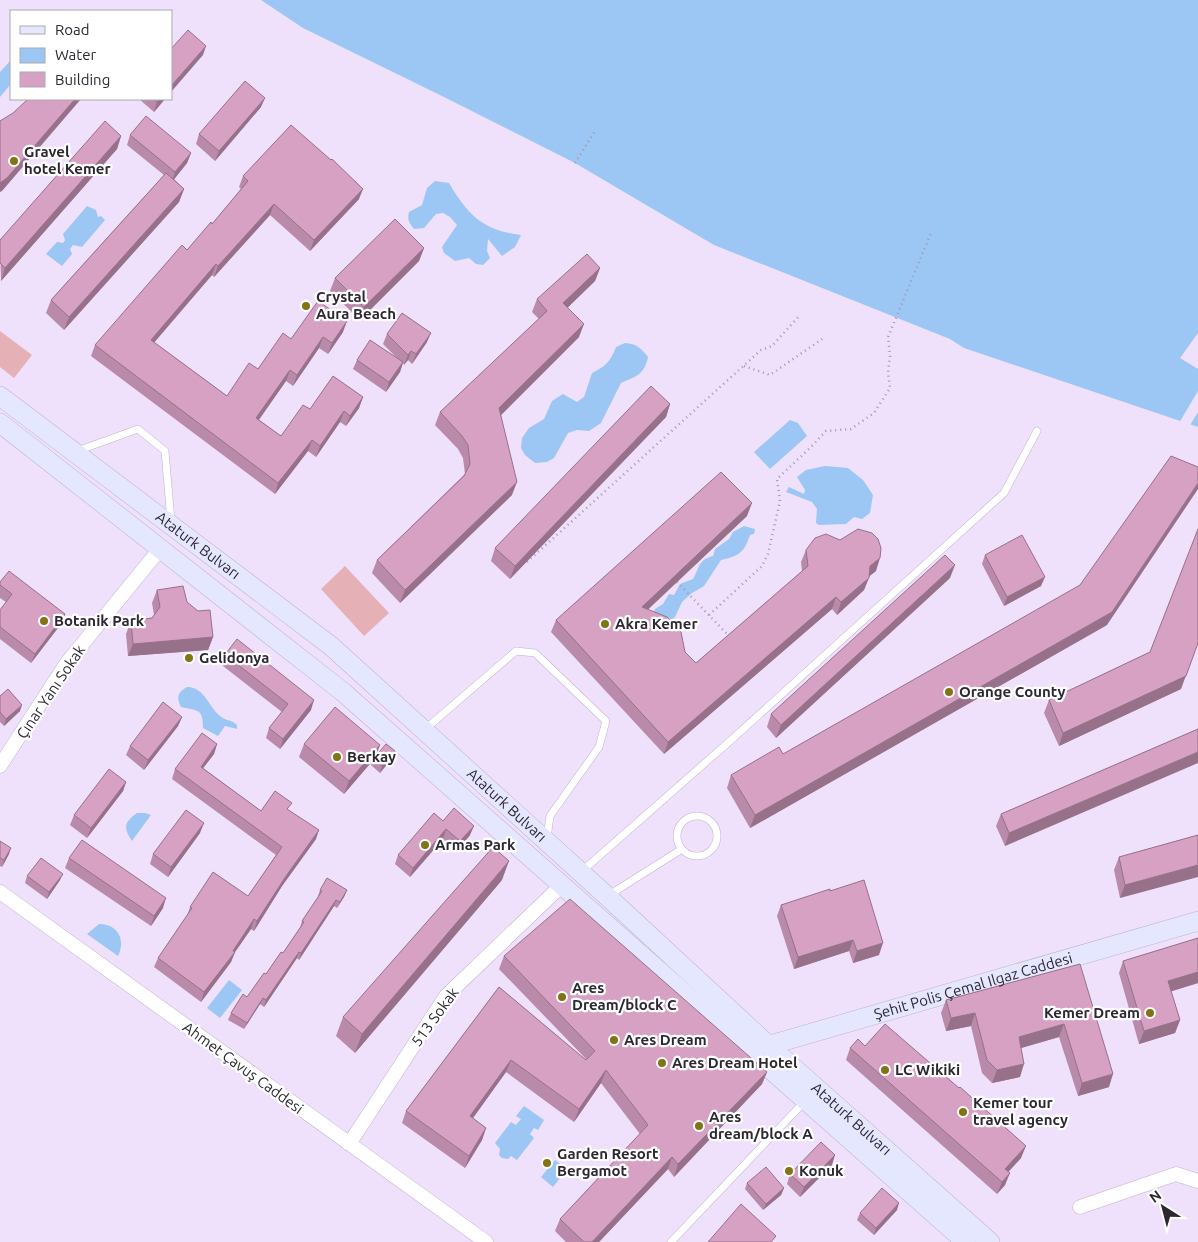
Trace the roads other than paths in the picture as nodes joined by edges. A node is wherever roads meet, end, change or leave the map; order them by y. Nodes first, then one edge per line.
1 (0, 396) edge
2 (0, 423) edge
3 (1037, 431) dead end
4 (74, 452) junction
5 (171, 525) junction
6 (160, 548) junction
7 (423, 729) junction
8 (0, 766) edge
9 (546, 841) junction
10 (682, 849) junction
11 (580, 872) junction
12 (562, 885) junction
13 (0, 892) edge
14 (609, 898) junction
15 (1198, 921) edge
16 (759, 1048) junction
17 (806, 1100) junction
18 (349, 1144) junction
19 (1198, 1181) edge
20 (1080, 1206) dead end
21 (486, 1242) edge
22 (671, 1242) edge
23 (966, 1242) edge
24 (990, 1242) edge

1 - 4 main road, Ataturk Bulvarı
2 - 6 main road, Ataturk Bulvarı
3 - 11 lane
4 - 5 main road, Ataturk Bulvarı
4 - 5 lane
5 - 7 main road, Ataturk Bulvarı
6 - 8 street, Çınar Yanı Sokak
6 - 12 main road, Ataturk Bulvarı
7 - 9 main road, Ataturk Bulvarı
7 - 9 lane
9 - 11 main road, Ataturk Bulvarı
10 - 10 lane
10 - 14 lane
11 - 14 main road, Ataturk Bulvarı
12 - 16 main road, Ataturk Bulvarı
12 - 18 street, 513 Sokak
13 - 18 street, Ahmet Çavuş Caddesi
14 - 16 main road, Ataturk Bulvarı
15 - 16 main road, Şehit Polis Çemal Ilgaz Caddesi
16 - 17 main road, Ataturk Bulvarı
16 - 24 main road, Ataturk Bulvarı
17 - 22 lane
17 - 23 main road, Ataturk Bulvarı
18 - 21 street, Ahmet Çavuş Caddesi
19 - 20 street

